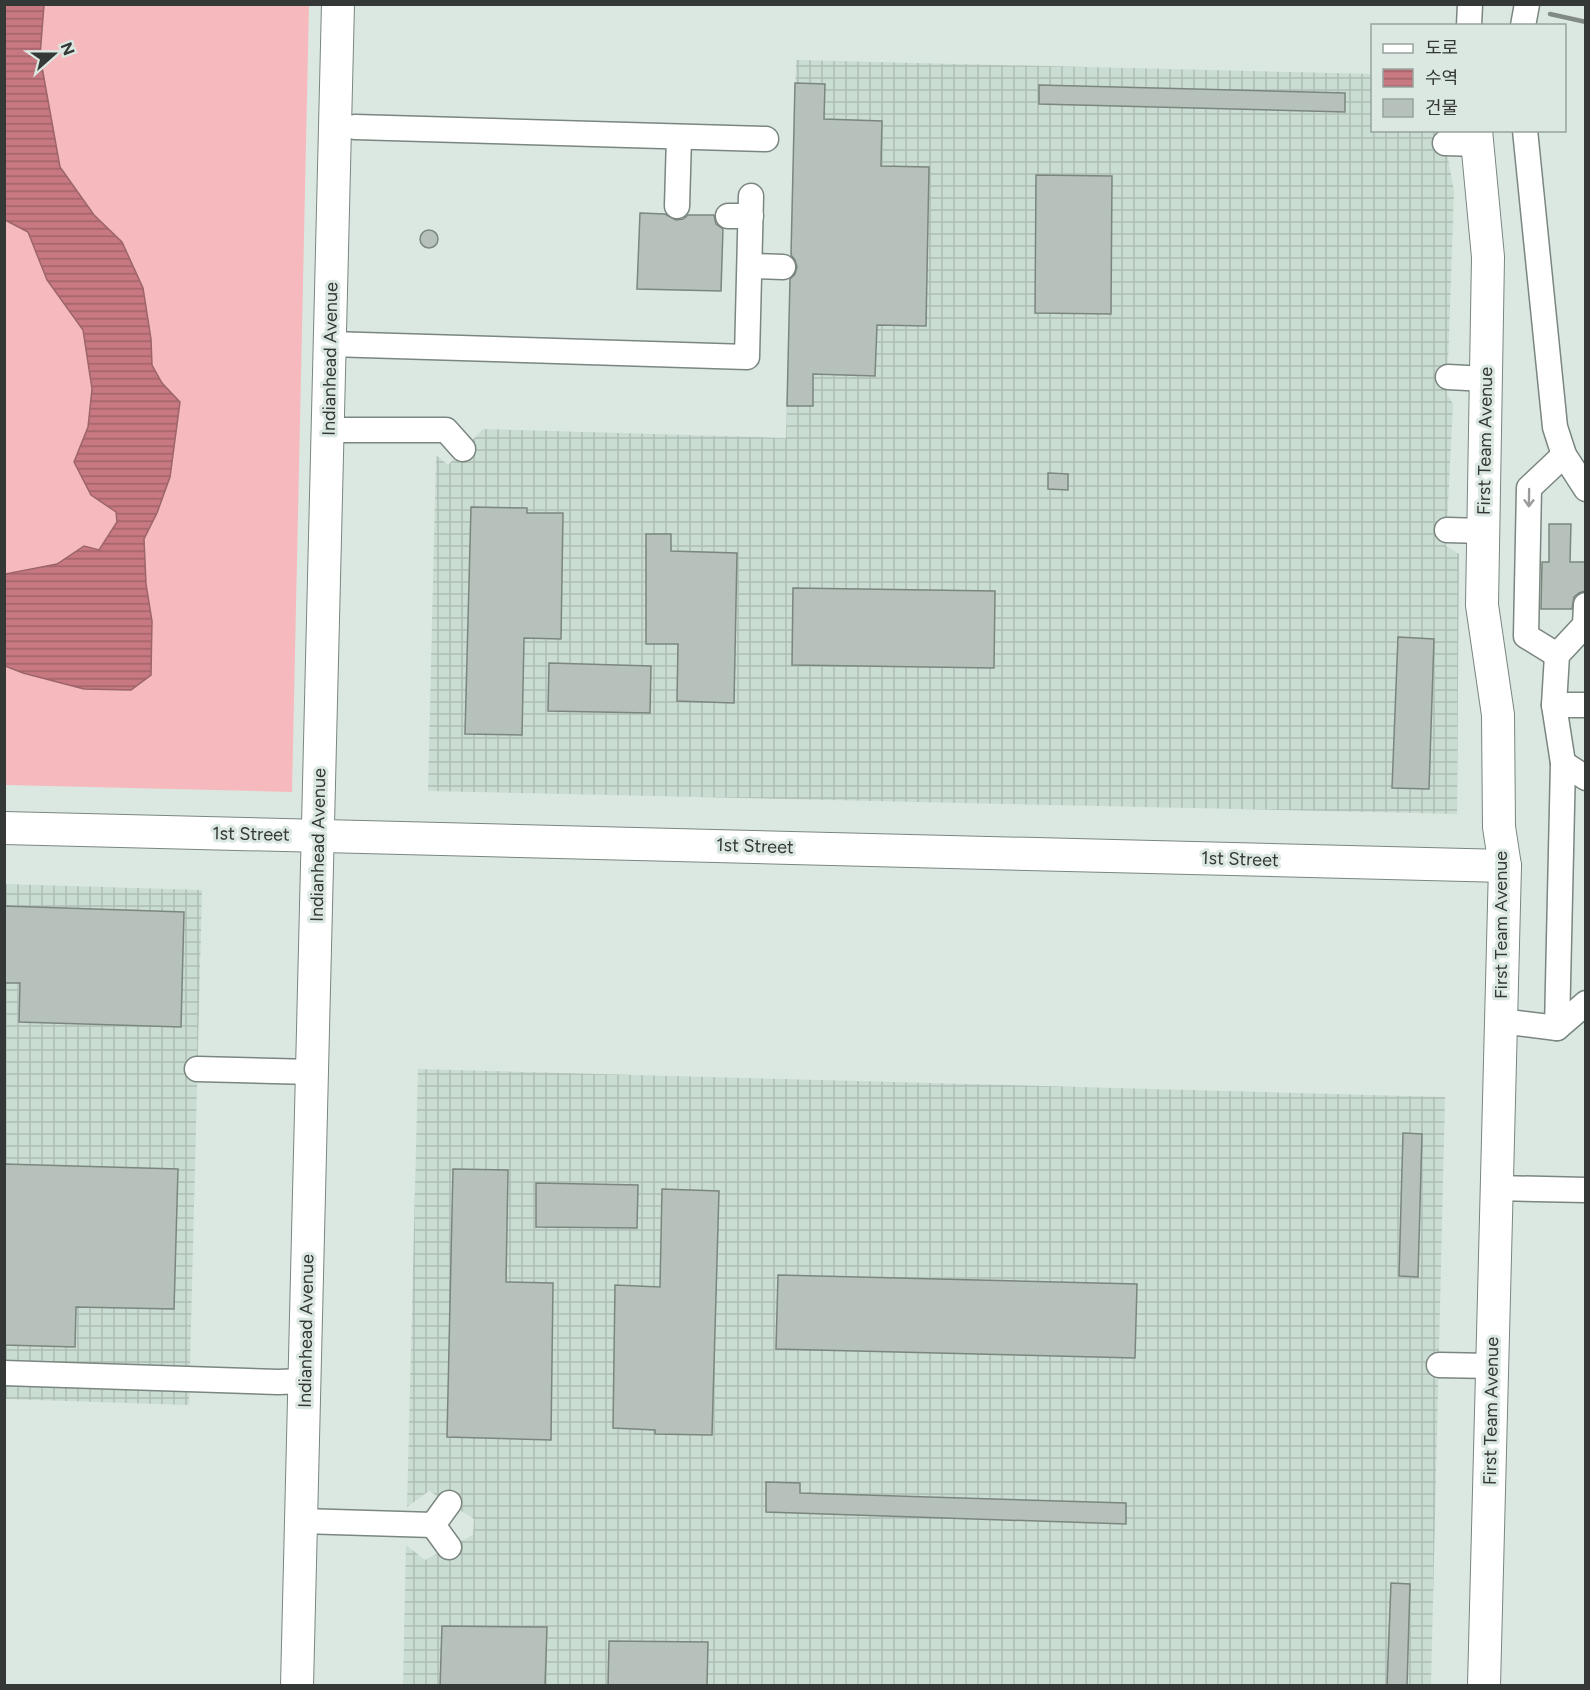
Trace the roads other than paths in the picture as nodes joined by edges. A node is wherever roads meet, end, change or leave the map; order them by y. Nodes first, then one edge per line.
1 (339, 4) edge
2 (1470, 4) edge
3 (1527, 4) edge
4 (1469, 24) edge
5 (1523, 24) edge
6 (355, 127) dead end
7 (1525, 132) edge
8 (679, 137) junction
9 (1477, 137) edge
10 (766, 139) dead end
11 (1445, 143) dead end
12 (677, 206) dead end
13 (744, 209) dead end
14 (750, 266) junction
15 (783, 267) dead end
16 (330, 344) junction
17 (1448, 377) dead end
18 (1486, 379) junction
19 (328, 430) junction
20 (463, 449) dead end
21 (1564, 455) junction
22 (1586, 489) edge
23 (1447, 530) dead end
24 (1483, 531) junction
25 (1586, 604) edge
26 (1557, 655) junction
27 (1554, 705) junction
28 (1586, 705) edge
29 (1563, 763) junction
30 (1586, 778) edge
31 (4, 828) edge
32 (319, 835) junction
33 (1505, 866) junction
34 (1586, 1003) edge
35 (1500, 1021) junction
36 (1557, 1028) junction
37 (197, 1069) dead end
38 (312, 1072) junction
39 (1496, 1188) junction
40 (1586, 1190) edge
41 (1439, 1365) dead end
42 (1492, 1366) junction
43 (4, 1373) edge
44 (305, 1381) junction
45 (448, 1503) dead end
46 (301, 1521) junction
47 (433, 1525) junction
48 (449, 1548) dead end
49 (297, 1686) edge
50 (1484, 1686) edge

1 - 16 main road, Indianhead Avenue
2 - 4 lane
3 - 5 lane
6 - 8 lane
7 - 21 lane
8 - 10 lane
8 - 12 lane
9 - 11 lane
9 - 18 main road, First Team Avenue
13 - 14 lane
14 - 15 lane
14 - 16 lane
16 - 19 main road, Indianhead Avenue
17 - 18 lane
18 - 24 main road, First Team Avenue
19 - 20 lane
19 - 32 main road, Indianhead Avenue
21 - 22 lane
21 -> 26 lane
23 - 24 lane
24 - 33 main road, First Team Avenue
25 - 26 lane
26 - 27 lane
27 - 28 lane
27 - 29 lane
29 - 30 lane
29 - 36 lane
31 - 32 main road, 1st Street
32 - 33 main road, 1st Street
32 - 38 main road, Indianhead Avenue
33 - 35 main road, First Team Avenue
34 - 36 lane
35 - 36 lane
35 - 39 main road, First Team Avenue
37 - 38 lane
38 - 44 main road, Indianhead Avenue
39 - 40 lane
39 - 42 main road, First Team Avenue
41 - 42 lane
42 - 50 main road, First Team Avenue
43 - 44 lane
44 - 46 main road, Indianhead Avenue
45 - 47 lane
46 - 47 lane
46 - 49 main road, Indianhead Avenue
47 - 48 lane

